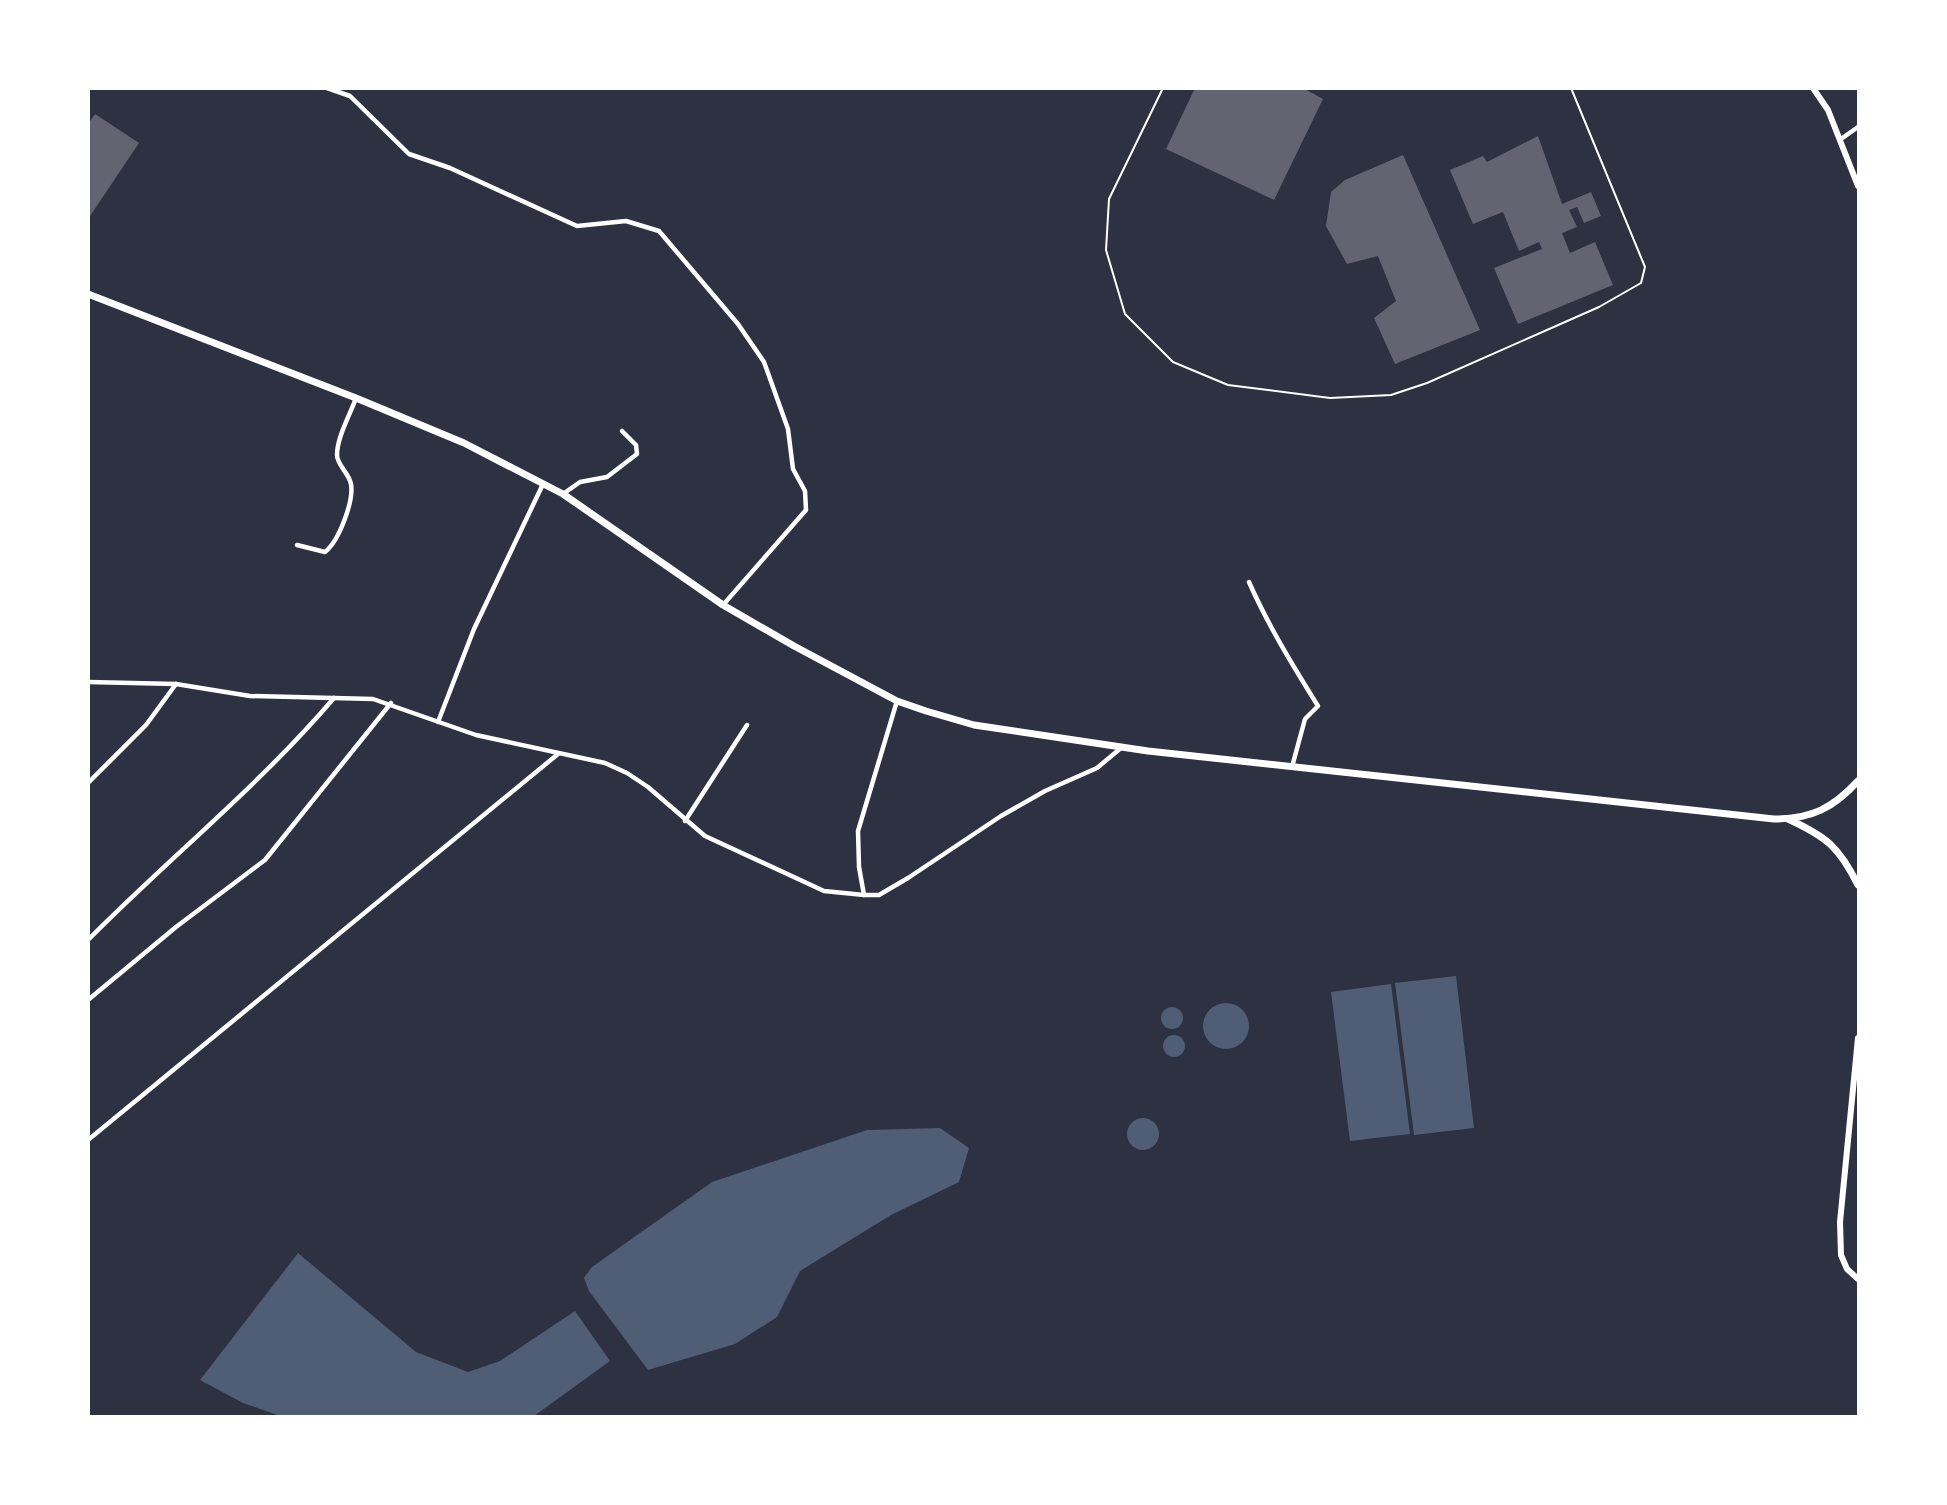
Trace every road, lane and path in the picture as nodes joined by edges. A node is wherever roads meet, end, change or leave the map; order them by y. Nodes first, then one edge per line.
1 (327, 88) edge
2 (1163, 88) edge
3 (1571, 88) edge
4 (1813, 88) edge
5 (1858, 128) edge
6 (1841, 139) junction
7 (1858, 186) edge
8 (88, 294) edge
9 (356, 398) junction
10 (622, 431) dead end
11 (543, 484) junction
12 (563, 494) junction
13 (297, 545) dead end
14 (1249, 582) dead end
15 (723, 605) junction
16 (88, 682) edge
17 (176, 684) junction
18 (334, 698) junction
19 (897, 701) junction
20 (391, 703) junction
21 (438, 722) junction
22 (747, 725) dead end
23 (1121, 748) junction
24 (558, 754) junction
25 (1293, 767) junction
26 (1858, 781) edge
27 (88, 783) edge
28 (1788, 819) junction
29 (685, 821) junction
30 (1858, 885) edge
31 (864, 895) junction
32 (88, 940) edge
33 (88, 1000) edge
34 (1858, 1038) edge
35 (88, 1140) edge
36 (1858, 1279) edge

1 - 15 street
2 - 3 lane
4 - 6 main road
5 - 6 street
6 - 7 main road
8 - 9 main road
9 - 11 main road
9 - 13 street
10 - 12 street
11 - 12 main road
11 - 21 street
12 - 15 main road
14 - 25 street
15 - 19 main road
16 - 17 street
17 - 18 street
17 - 27 street
18 - 20 street
18 - 32 street
19 - 23 main road
19 - 31 street
20 - 21 street
20 - 33 street
21 - 24 street
22 - 29 street
23 - 25 main road
23 - 31 street
24 - 29 street
24 - 35 street
25 - 28 main road
26 - 28 main road
28 - 30 main road
29 - 31 street
34 - 36 main road

